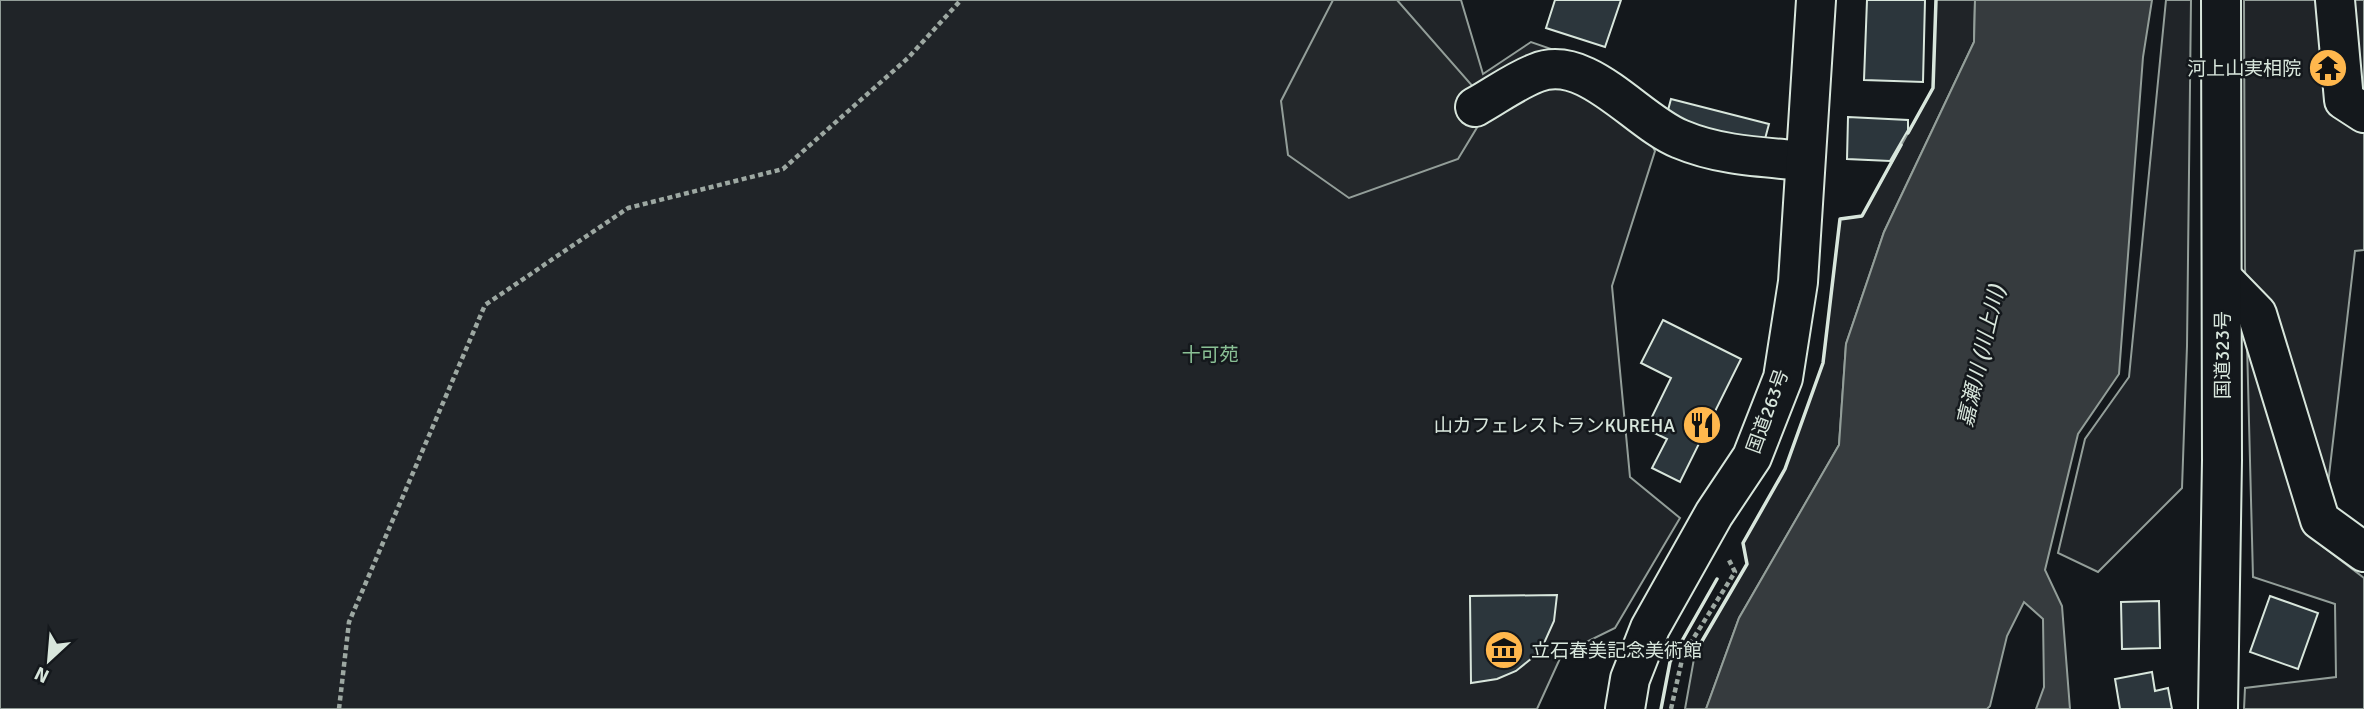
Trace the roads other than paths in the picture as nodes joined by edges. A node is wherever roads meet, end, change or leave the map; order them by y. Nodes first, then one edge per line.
1 (1816, 0) edge
2 (2221, 0) edge
3 (2335, 0) edge
4 (1475, 107) dead end
5 (2364, 113) edge
6 (1805, 161) junction
7 (2222, 278) junction
8 (2364, 552) edge
9 (1625, 709) edge
10 (2218, 709) edge

1 - 6 main road, 国道263号
2 - 7 main road, 国道323号
3 - 5 main road
4 - 6 main road
6 - 9 main road, 国道263号
7 - 8 main road
7 - 10 main road, 国道323号

